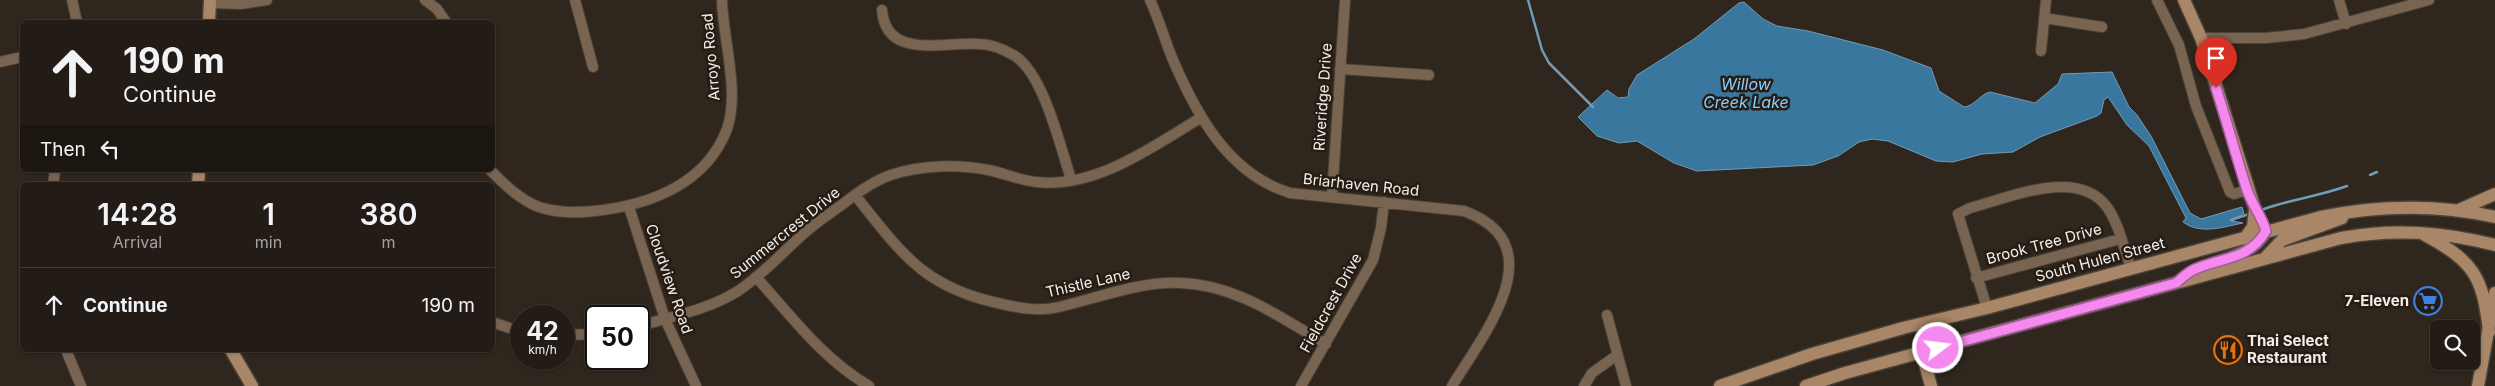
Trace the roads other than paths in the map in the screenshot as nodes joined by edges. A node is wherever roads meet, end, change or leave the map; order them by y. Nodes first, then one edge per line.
1 (72, 0) edge
2 (267, 0) edge
3 (425, 0) edge
4 (575, 0) edge
5 (722, 0) edge
6 (1345, 0) edge
7 (2046, 0) edge
8 (2157, 0) edge
9 (2184, 0) edge
10 (2339, 0) edge
11 (2429, 0) edge
12 (1152, 1) edge
13 (210, 2) edge
14 (882, 10) dead end
15 (2044, 18) junction
16 (77, 20) edge
17 (209, 20) edge
18 (445, 20) edge
19 (2346, 24) junction
20 (2102, 27) dead end
21 (2201, 38) junction
22 (2041, 51) dead end
23 (20, 58) edge
24 (0, 62) edge
25 (593, 67) dead end
26 (1340, 69) junction
27 (1429, 75) dead end
28 (1202, 117) junction
29 (492, 172) edge
30 (1071, 179) junction
31 (2248, 190) junction
32 (2495, 194) edge
33 (855, 195) junction
34 (1332, 196) junction
35 (1384, 202) junction
36 (629, 207) junction
37 (2255, 209) junction
38 (2358, 210) junction
39 (2456, 210) junction
40 (2495, 216) edge
41 (2419, 231) junction
42 (2255, 237) junction
43 (2120, 239) junction
44 (2495, 245) edge
45 (2271, 254) junction
46 (2131, 268) junction
47 (756, 277) junction
48 (1976, 278) junction
49 (2176, 283) junction
50 (2495, 294) edge
51 (1987, 308) junction
52 (1607, 315) dead end
53 (664, 319) junction
54 (495, 323) edge
55 (650, 323) edge
56 (510, 328) edge
57 (2489, 332) junction
58 (1326, 344) junction
59 (67, 352) edge
60 (232, 352) edge
61 (1922, 353) junction
62 (1617, 354) junction
63 (81, 386) edge
64 (252, 386) edge
65 (696, 386) edge
66 (868, 386) edge
67 (1301, 386) edge
68 (1452, 386) edge
69 (1584, 386) edge
70 (1626, 386) edge
71 (1720, 386) edge
72 (1806, 386) edge
73 (1931, 386) edge
74 (2478, 386) edge

1 - 16 street
2 - 13 street
3 - 18 street
4 - 25 street
5 - 36 street, Arroyo Road
6 - 26 street, Riveridge Drive
7 - 15 street
8 - 31 street
9 - 21 main road
10 - 19 street
11 - 19 street
12 - 28 street, Briarhaven Road
13 - 17 main road
14 - 30 street
15 - 20 street
15 - 22 street
19 - 21 street
21 - 31 main road
23 - 24 street
26 - 27 street
26 - 34 street, Riveridge Drive
28 - 30 street, Summercrest Drive
28 - 34 street, Briarhaven Road
29 - 36 street, Arroyo Road
30 - 33 street, Summercrest Drive
31 - 37 main road
32 - 39 main road
33 - 47 street, Summercrest Drive
33 - 58 street, Thistle Lane
34 - 35 street, Briarhaven Road
35 - 58 street, Fieldcrest Drive
35 - 68 street, Briarhaven Road
36 - 53 street, Cloudview Road
37 - 42 main road
37 - 42 main road
38 - 39 main road, South Hulen Street
38 - 42 main road, South Hulen Street
38 - 45 main road
39 - 40 main road, South Hulen Street
41 - 44 main road
41 - 45 main road
41 - 57 main road
42 - 45 main road
42 - 46 main road, South Hulen Street
42 - 49 main road
43 - 46 street
43 - 48 street, Brook Tree Drive
43 - 48 street
45 - 49 main road
46 - 51 main road, South Hulen Street
47 - 53 street, Summercrest Drive
47 - 66 street
48 - 51 street
49 - 61 main road
50 - 57 main road
51 - 71 main road, South Hulen Street
52 - 62 street
53 - 55 street, Summercrest Drive
53 - 65 street, Cloudview Road
54 - 56 street
57 - 74 main road
58 - 67 street, Fieldcrest Drive
59 - 63 street
60 - 64 main road
61 - 72 main road
61 - 73 main road
62 - 69 street
62 - 70 street

